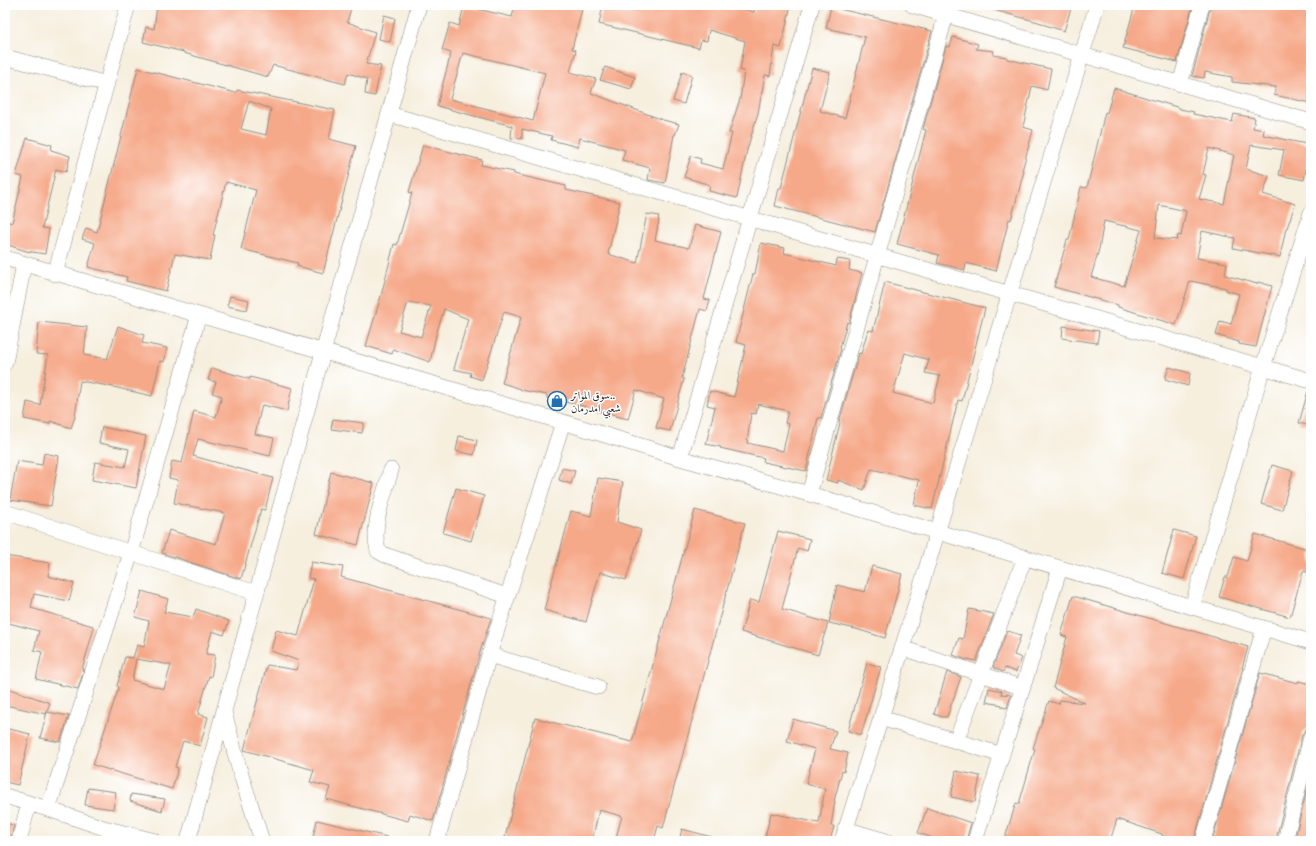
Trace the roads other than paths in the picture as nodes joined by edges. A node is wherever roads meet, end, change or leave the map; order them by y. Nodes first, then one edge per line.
1 (128, 5) edge
2 (419, 5) edge
3 (812, 5) edge
4 (912, 5) edge
5 (1097, 5) edge
6 (1202, 5) edge
7 (946, 15) junction
8 (1082, 55) junction
9 (5, 57) edge
10 (107, 84) junction
11 (1180, 84) junction
12 (389, 114) junction
13 (1311, 122) edge
14 (1311, 214) edge
15 (750, 219) junction
16 (877, 256) junction
17 (5, 258) edge
18 (24, 264) junction
19 (55, 274) junction
20 (1010, 294) junction
21 (199, 315) junction
22 (323, 352) junction
23 (5, 363) edge
24 (1263, 367) junction
25 (1311, 381) edge
26 (563, 422) junction
27 (680, 458) junction
28 (391, 470) dead end
29 (809, 494) junction
30 (5, 512) edge
31 (937, 532) junction
32 (131, 553) junction
33 (1024, 557) junction
34 (1060, 568) junction
35 (256, 594) junction
36 (508, 596) junction
37 (1192, 606) junction
38 (1264, 628) junction
39 (1311, 642) edge
40 (902, 648) junction
41 (489, 655) junction
42 (981, 675) junction
43 (598, 687) dead end
44 (1023, 688) junction
45 (224, 711) junction
46 (881, 718) junction
47 (1311, 737) edge
48 (956, 741) junction
49 (1002, 755) junction
50 (1307, 771) edge
51 (5, 796) edge
52 (29, 804) junction
53 (48, 809) junction
54 (102, 835) edge
55 (844, 835) edge
56 (1286, 837) dead end
57 (18, 841) edge
58 (155, 841) edge
59 (188, 841) edge
60 (262, 841) edge
61 (437, 841) edge
62 (886, 841) edge
63 (975, 841) edge
64 (1203, 841) edge

1 - 10 street
2 - 12 street
3 - 15 street
4 - 7 street
5 - 8 street
6 - 11 street
7 - 8 street
7 - 16 street
8 - 11 street
8 - 20 street
9 - 10 street
10 - 19 street
11 - 13 street
12 - 15 street
12 - 22 street
14 - 24 street
15 - 16 street
15 - 27 street
16 - 20 street
16 - 29 street
17 - 18 street
18 - 19 street
18 - 23 street
19 - 21 street
20 - 24 street
20 - 31 street
21 - 22 street
21 - 32 street
22 - 26 street
22 - 35 street
24 - 25 street
24 - 37 street
26 - 27 street
26 - 36 street
27 - 29 street
28 - 36 street
29 - 31 street
30 - 32 street
31 - 33 street
31 - 40 street
32 - 35 street
32 - 53 street
33 - 34 street
33 - 42 street
34 - 37 street
34 - 44 street
35 - 45 street
36 - 41 street
37 - 38 street
38 - 39 street
38 - 64 street
40 - 42 street
40 - 46 street
41 - 43 street
41 - 61 street
42 - 44 street
42 - 48 street
44 - 49 street
45 - 59 street
45 - 60 street
46 - 48 street
46 - 55 street
47 - 50 street
48 - 49 street
49 - 63 street
50 - 56 street
51 - 52 street
52 - 53 street
52 - 57 street
53 - 54 street
54 - 58 street
55 - 62 street

